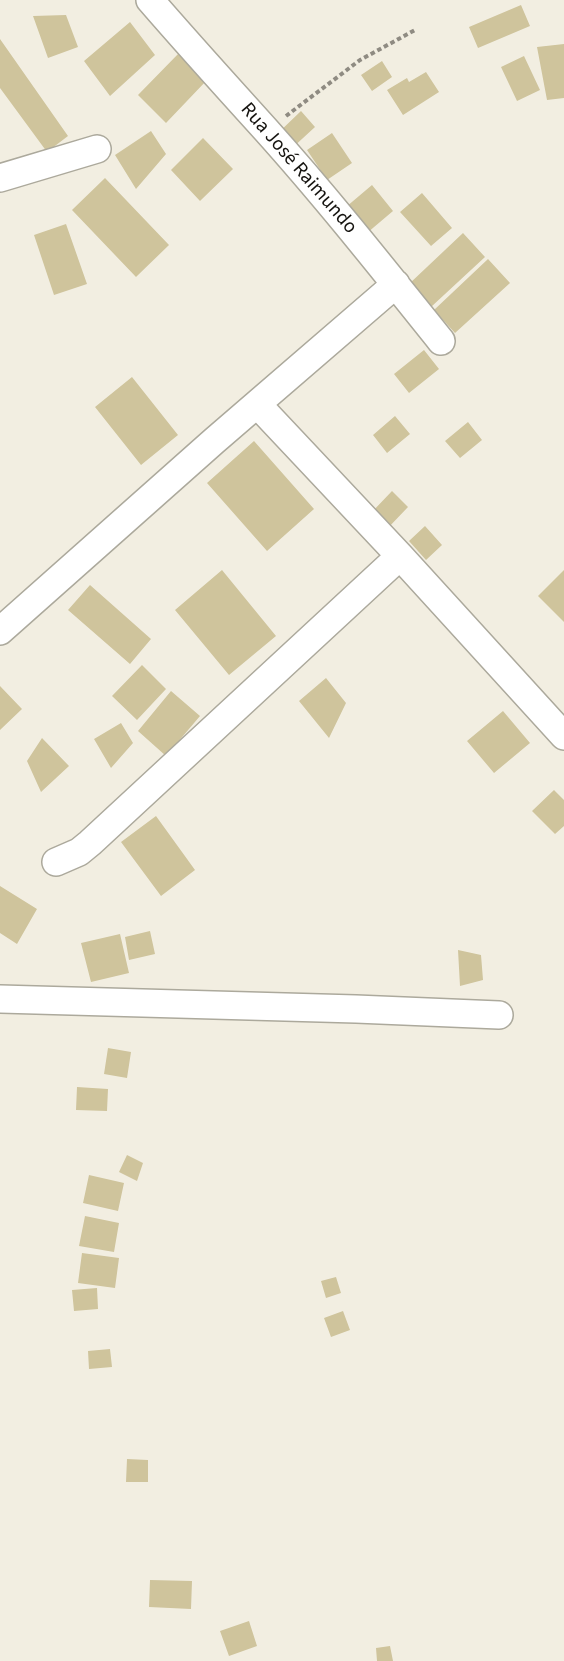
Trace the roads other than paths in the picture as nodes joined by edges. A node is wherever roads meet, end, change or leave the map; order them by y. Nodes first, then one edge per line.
1 (150, 0) edge
2 (97, 149) dead end
3 (0, 178) edge
4 (396, 284) junction
5 (441, 341) dead end
6 (257, 404) junction
7 (400, 556) junction
8 (0, 631) edge
9 (564, 736) edge
10 (56, 862) dead end
11 (0, 999) edge
12 (499, 1016) dead end

1 - 4 street, Rua José Raimundo
2 - 3 street
4 - 5 street, Rua José Raimundo
4 - 6 street
6 - 7 street
6 - 8 street
7 - 9 street
7 - 10 street
11 - 12 street

